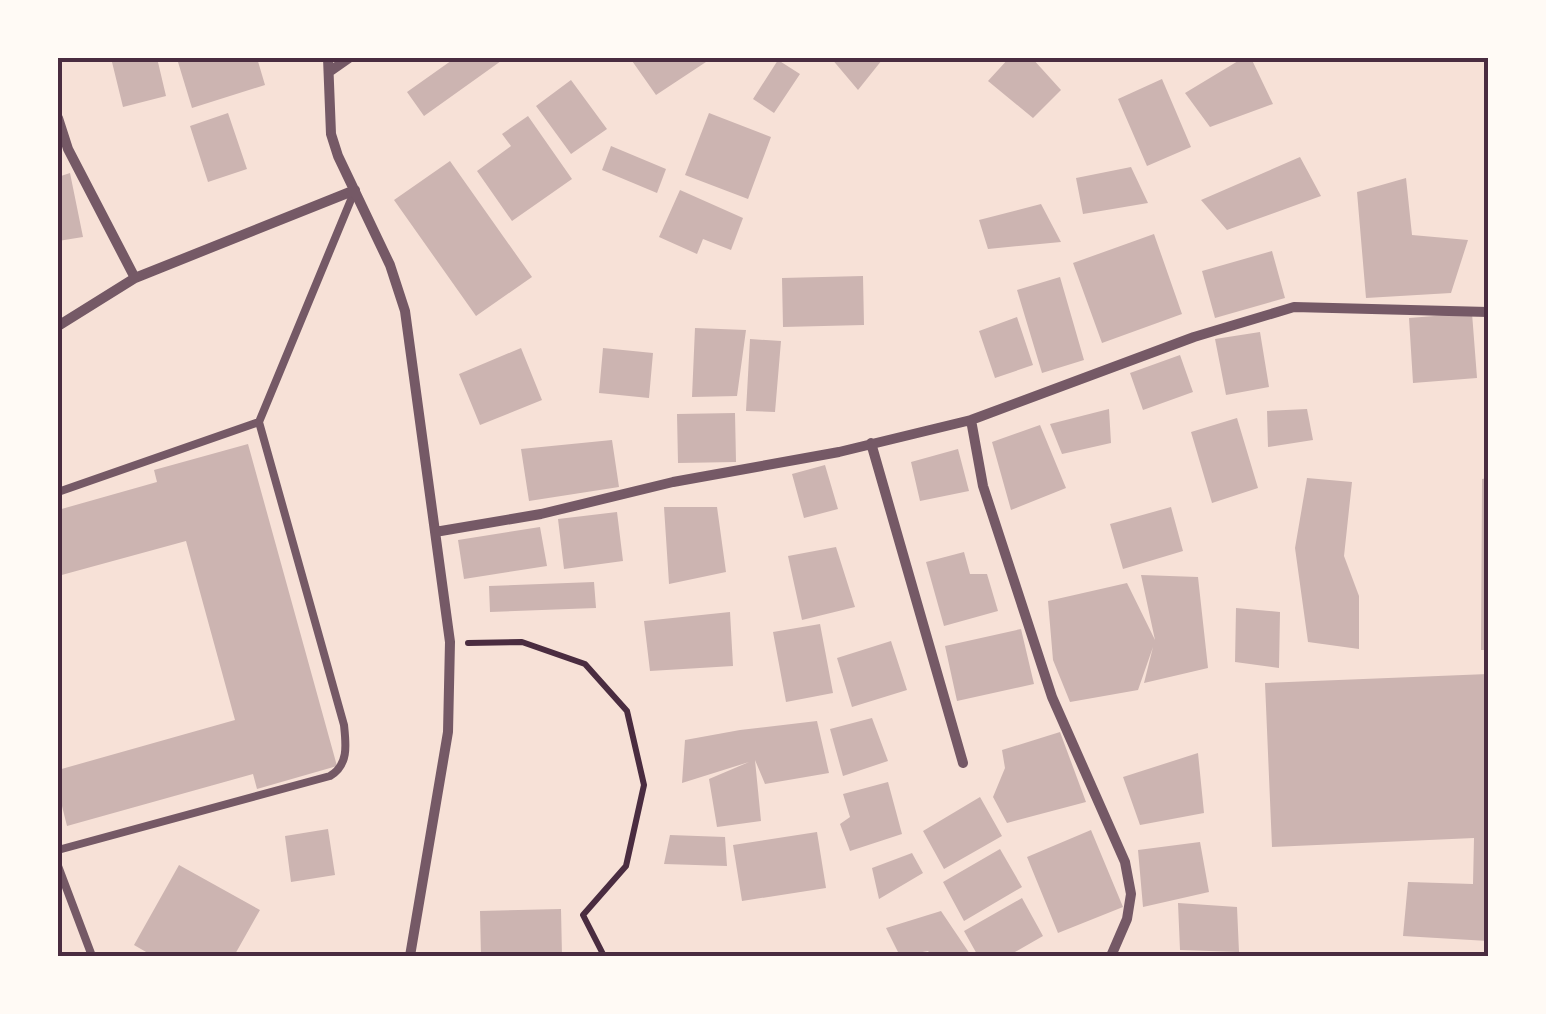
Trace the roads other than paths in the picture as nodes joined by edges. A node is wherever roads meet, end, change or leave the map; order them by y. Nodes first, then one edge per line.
1 (328, 58) edge
2 (349, 58) edge
3 (329, 72) junction
4 (58, 118) edge
5 (354, 190) junction
6 (135, 278) junction
7 (1488, 312) edge
8 (58, 326) edge
9 (971, 420) junction
10 (259, 422) junction
11 (871, 443) junction
12 (58, 492) edge
13 (435, 532) junction
14 (963, 764) dead end
15 (58, 850) edge
16 (58, 866) edge
17 (92, 956) edge
18 (410, 956) edge
19 (1112, 956) edge

1 - 3 street
2 - 3 street
3 - 5 street
4 - 6 street
5 - 6 street
5 - 10 lane
5 - 13 street
6 - 8 street
7 - 9 street
9 - 11 street
9 - 19 street
10 - 12 lane
10 - 15 lane
11 - 13 street
11 - 14 street
13 - 18 street
16 - 17 lane

